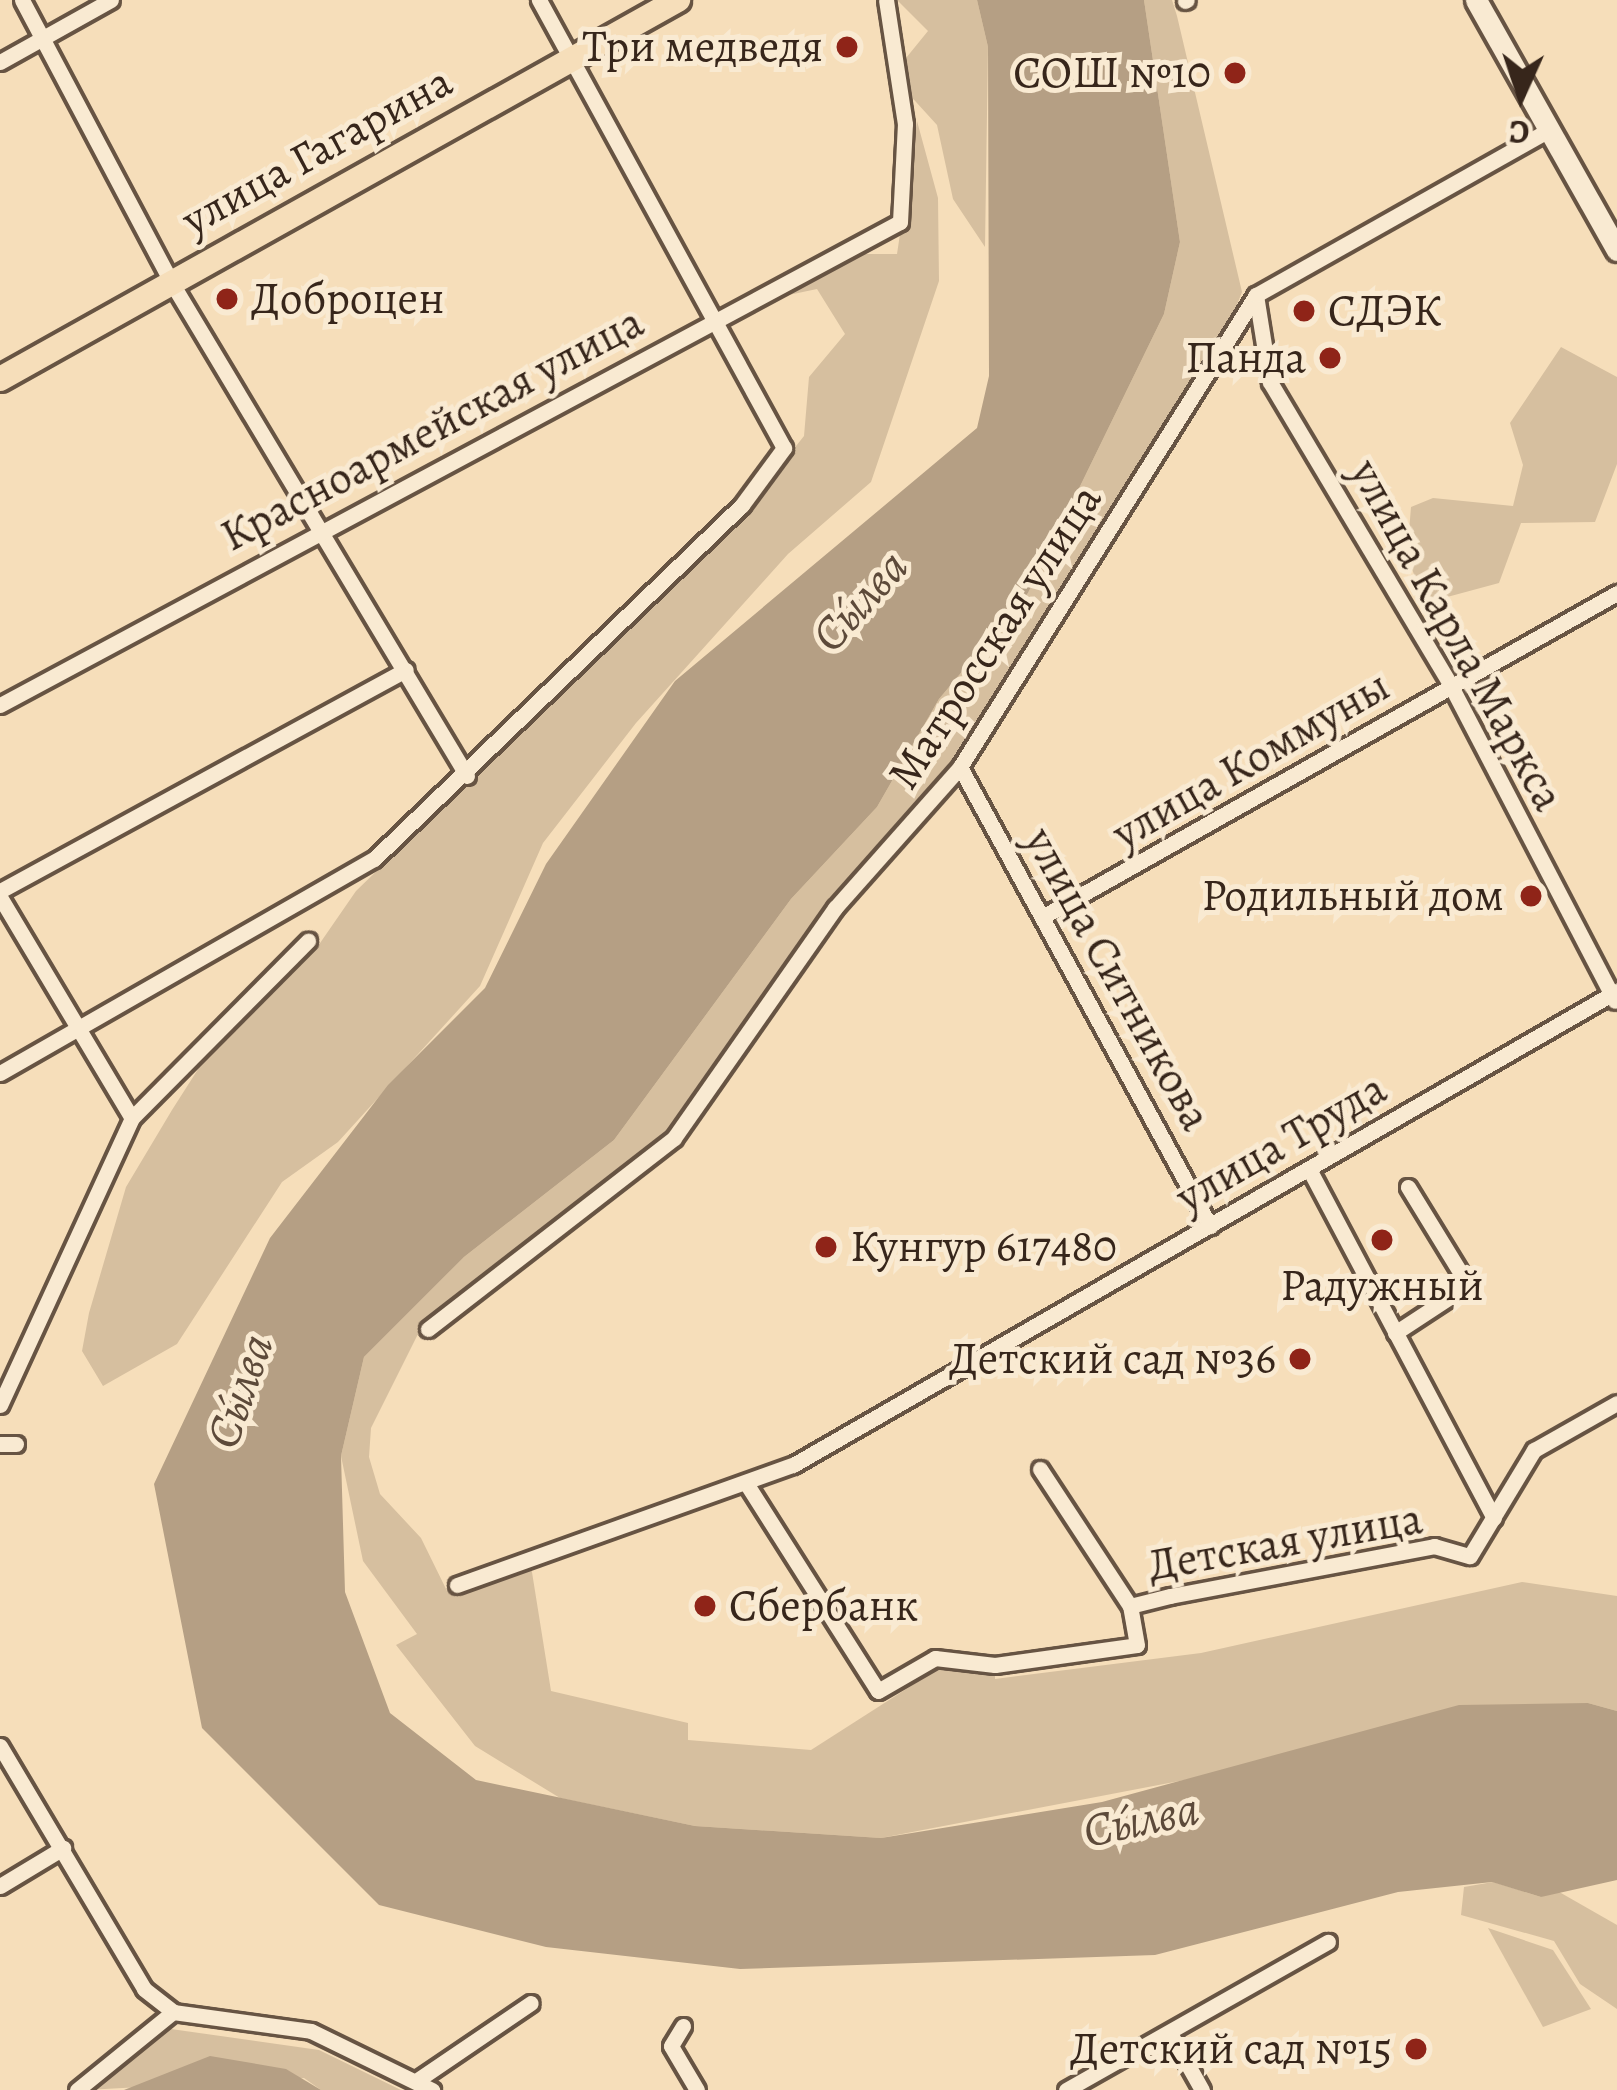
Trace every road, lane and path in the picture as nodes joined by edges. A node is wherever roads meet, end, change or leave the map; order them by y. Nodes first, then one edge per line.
1 (22, 0) edge
2 (111, 0) edge
3 (539, 0) edge
4 (678, 0) edge
5 (886, 0) edge
6 (1477, 0) edge
7 (42, 38) junction
8 (571, 59) junction
9 (0, 62) edge
10 (1550, 130) junction
11 (1617, 250) edge
12 (170, 280) junction
13 (1256, 295) junction
14 (716, 319) junction
15 (0, 379) edge
16 (319, 526) junction
17 (1617, 592) edge
18 (406, 670) junction
19 (1451, 686) junction
20 (0, 705) edge
21 (960, 767) junction
22 (467, 776) junction
23 (0, 894) edge
24 (1044, 916) junction
25 (308, 941) dead end
26 (1615, 996) edge
27 (79, 1028) junction
28 (0, 1073) edge
29 (132, 1118) junction
30 (1309, 1169) junction
31 (1408, 1187) dead end
32 (1210, 1226) junction
33 (428, 1329) dead end
34 (1395, 1334) junction
35 (1617, 1403) edge
36 (0, 1405) edge
37 (1040, 1469) dead end
38 (746, 1483) junction
39 (1494, 1518) junction
40 (457, 1585) dead end
41 (1130, 1606) junction
42 (2, 1752) edge
43 (63, 1848) junction
44 (0, 1886) edge
45 (1328, 1942) dead end
46 (530, 2003) dead end
47 (173, 2012) junction
48 (683, 2026) dead end
49 (1171, 2035) junction
50 (426, 2085) edge
51 (77, 2090) edge
52 (697, 2090) edge
53 (1066, 2090) edge
54 (1202, 2090) edge

1 - 7 street
2 - 7 street
3 - 8 street
4 - 8 main road, улица Гагарина
5 - 14 street, Красноармейская улица
6 - 10 street
7 - 9 street
7 - 12 street
8 - 12 main road, улица Гагарина
8 - 14 street
10 - 11 street
10 - 13 street, Матросская улица
12 - 15 main road, улица Гагарина
12 - 16 street
13 - 19 street, улица Карла Маркса
13 - 21 street, Матросская улица
14 - 16 street, Красноармейская улица
14 - 22 street
16 - 18 street
16 - 20 street, Красноармейская улица
17 - 19 street, улица Коммуны
18 - 22 street
18 - 23 street
19 - 24 street, улица Коммуны
19 - 26 street, улица Карла Маркса
21 - 24 street, улица Ситникова
21 - 33 street, Матросская улица
22 - 27 street
23 - 27 street
24 - 32 street, улица Ситникова
25 - 29 street
26 - 30 street, улица Труда
27 - 28 street
27 - 29 street
29 - 36 street
30 - 32 street, улица Труда
30 - 34 street
31 - 34 street
32 - 38 street, улица Труда
34 - 39 street
35 - 39 street, Детская улица
37 - 41 street
38 - 40 street
38 - 41 street, Детская улица
39 - 41 street, Детская улица
42 - 43 street
43 - 44 street
43 - 47 street
45 - 49 street
46 - 50 street
47 - 50 street
47 - 51 street
48 - 52 street
49 - 53 street
49 - 54 street

